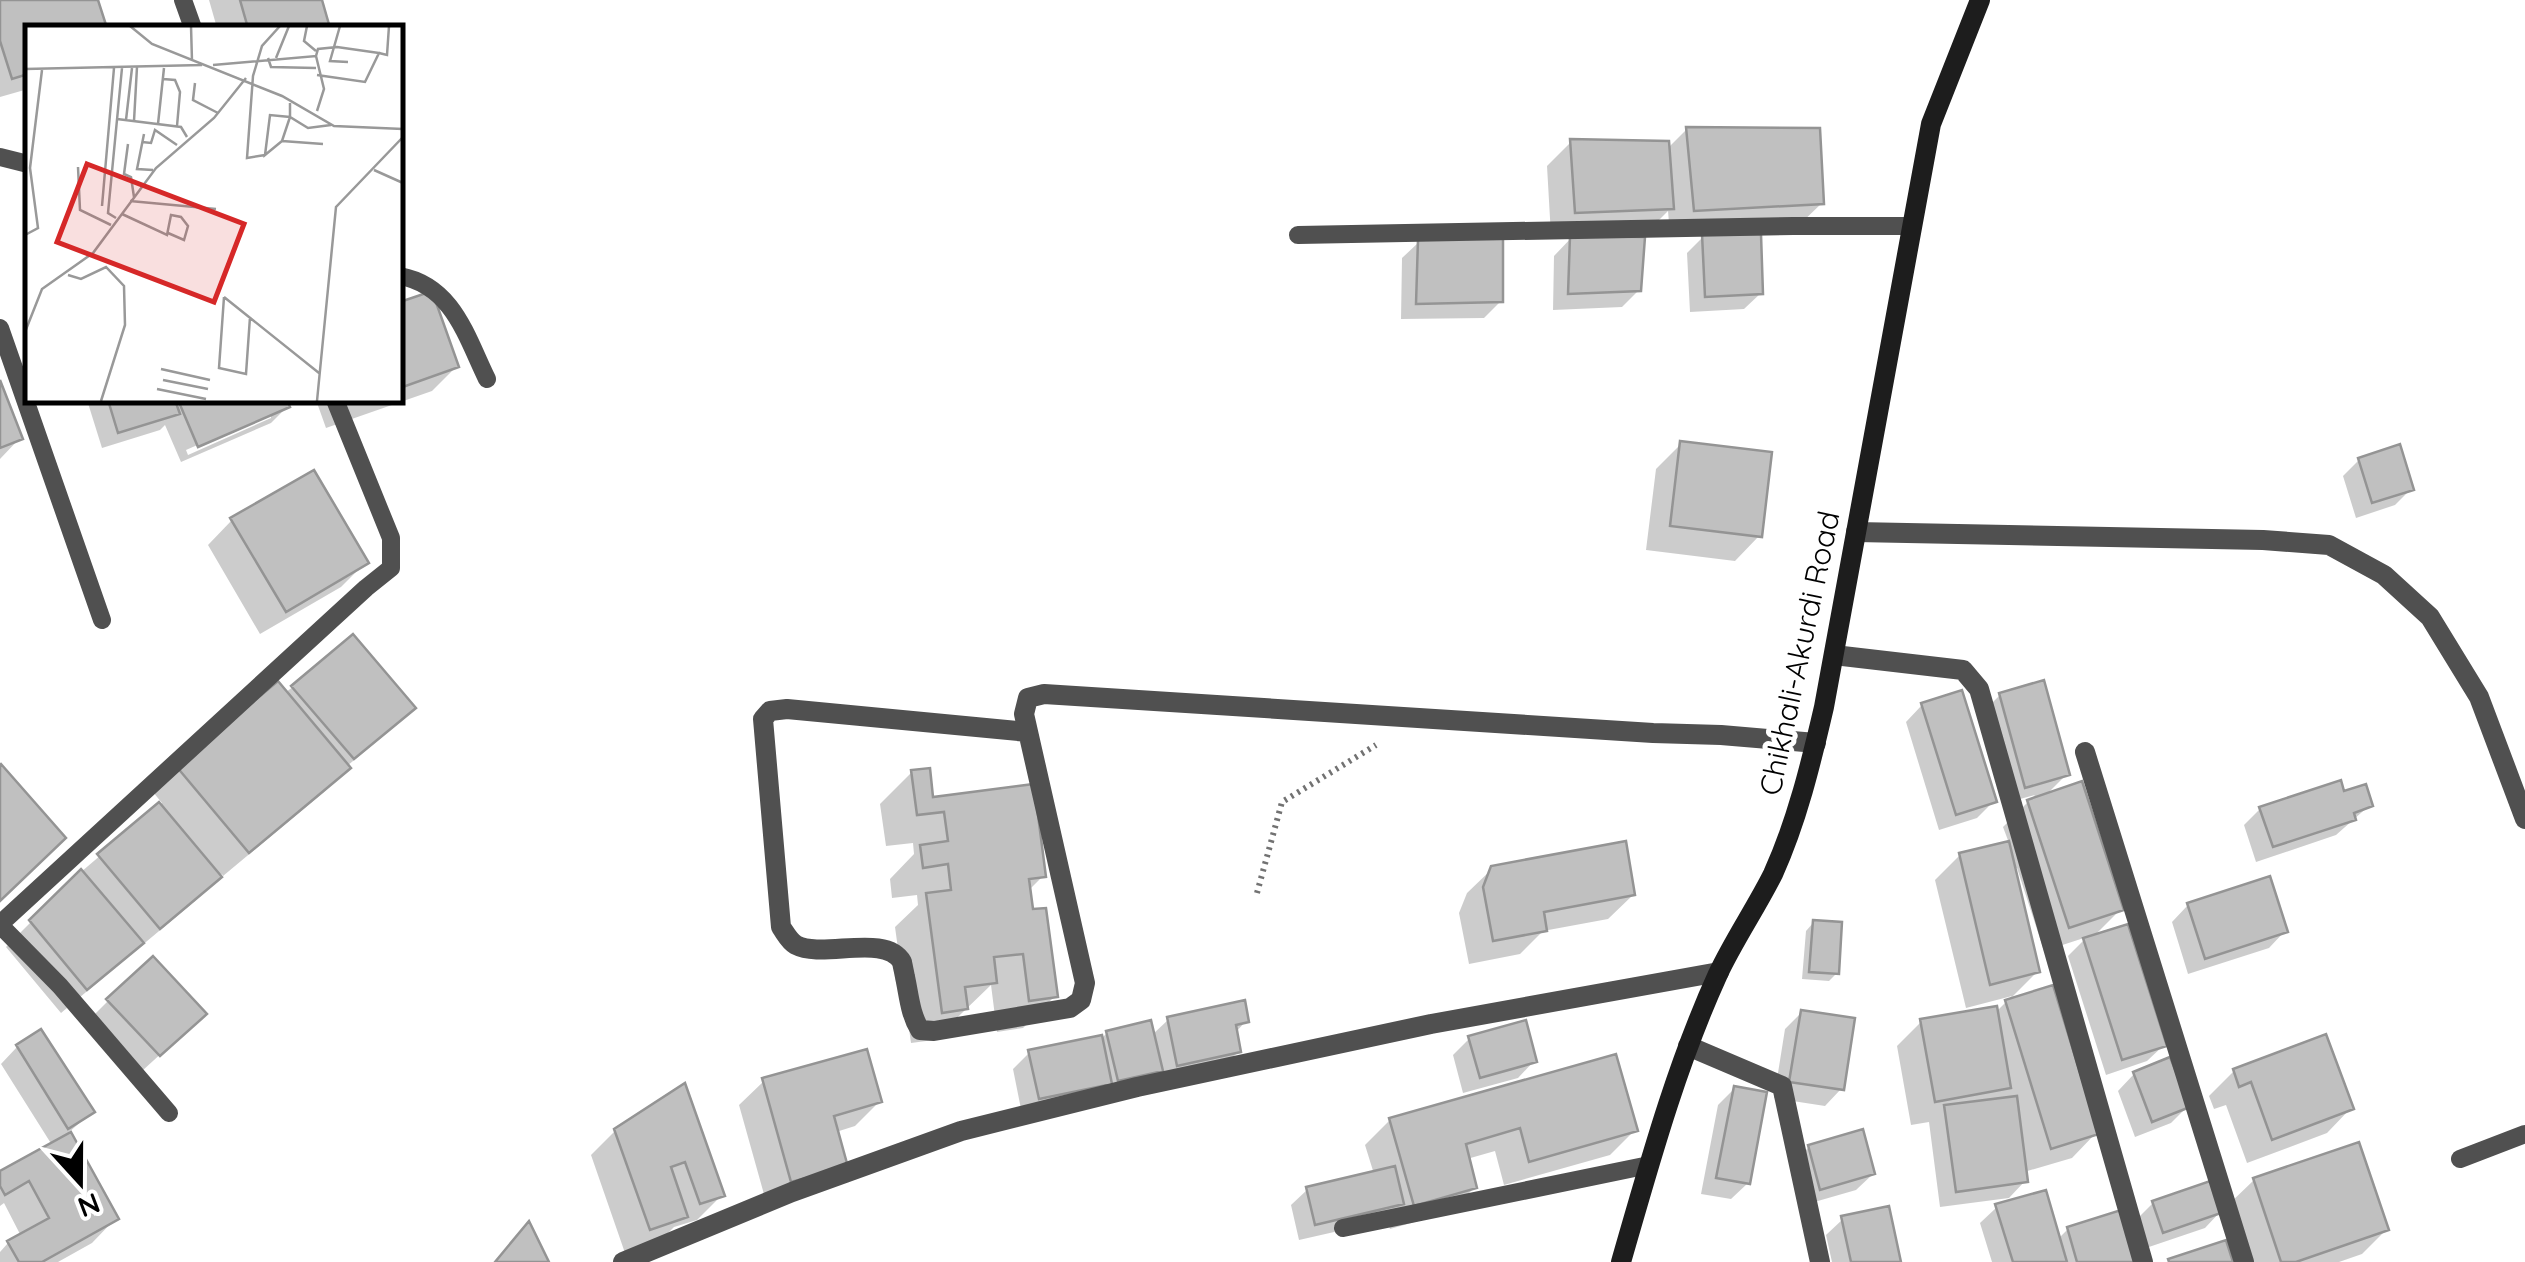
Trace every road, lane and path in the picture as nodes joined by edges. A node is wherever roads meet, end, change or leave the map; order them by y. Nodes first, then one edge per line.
1 (183, 0) edge
2 (1980, 0) edge
3 (192, 25) edge
4 (0, 157) edge
5 (25, 163) edge
6 (1912, 226) junction
7 (1298, 234) dead end
8 (402, 277) edge
9 (0, 328) edge
10 (487, 379) dead end
11 (25, 400) edge
12 (26, 402) edge
13 (336, 402) edge
14 (1856, 532) junction
15 (102, 620) dead end
16 (1834, 655) junction
17 (1028, 732) junction
18 (1816, 743) junction
19 (1377, 744) dead end
20 (2085, 752) dead end
21 (2525, 820) edge
22 (1257, 893) dead end
23 (0, 925) edge
24 (1719, 972) junction
25 (1688, 1046) junction
26 (170, 1114) dead end
27 (2525, 1134) edge
28 (2460, 1159) dead end
29 (1649, 1166) junction
30 (1343, 1228) dead end
31 (624, 1262) edge
32 (1622, 1262) edge
33 (1820, 1262) edge
34 (2143, 1262) edge
35 (2244, 1262) edge

1 - 3 lane
2 - 6 main road, Chikhali-Akurdi Road
4 - 5 lane
6 - 7 lane
6 - 14 main road, Chikhali-Akurdi Road
8 - 10 lane
9 - 11 lane
12 - 15 lane
13 - 23 lane
14 - 16 main road, Chikhali-Akurdi Road
14 - 21 street
16 - 18 main road, Chikhali-Akurdi Road
16 - 34 street
17 - 17 street
17 - 18 street
18 - 24 main road, Chikhali-Akurdi Road
19 - 22 path
20 - 35 street
23 - 26 lane
24 - 25 main road, Chikhali-Akurdi Road
24 - 31 street
25 - 29 main road, Chikhali-Akurdi Road
25 - 33 street
27 - 28 lane
29 - 30 lane
29 - 32 main road, Chikhali-Akurdi Road

